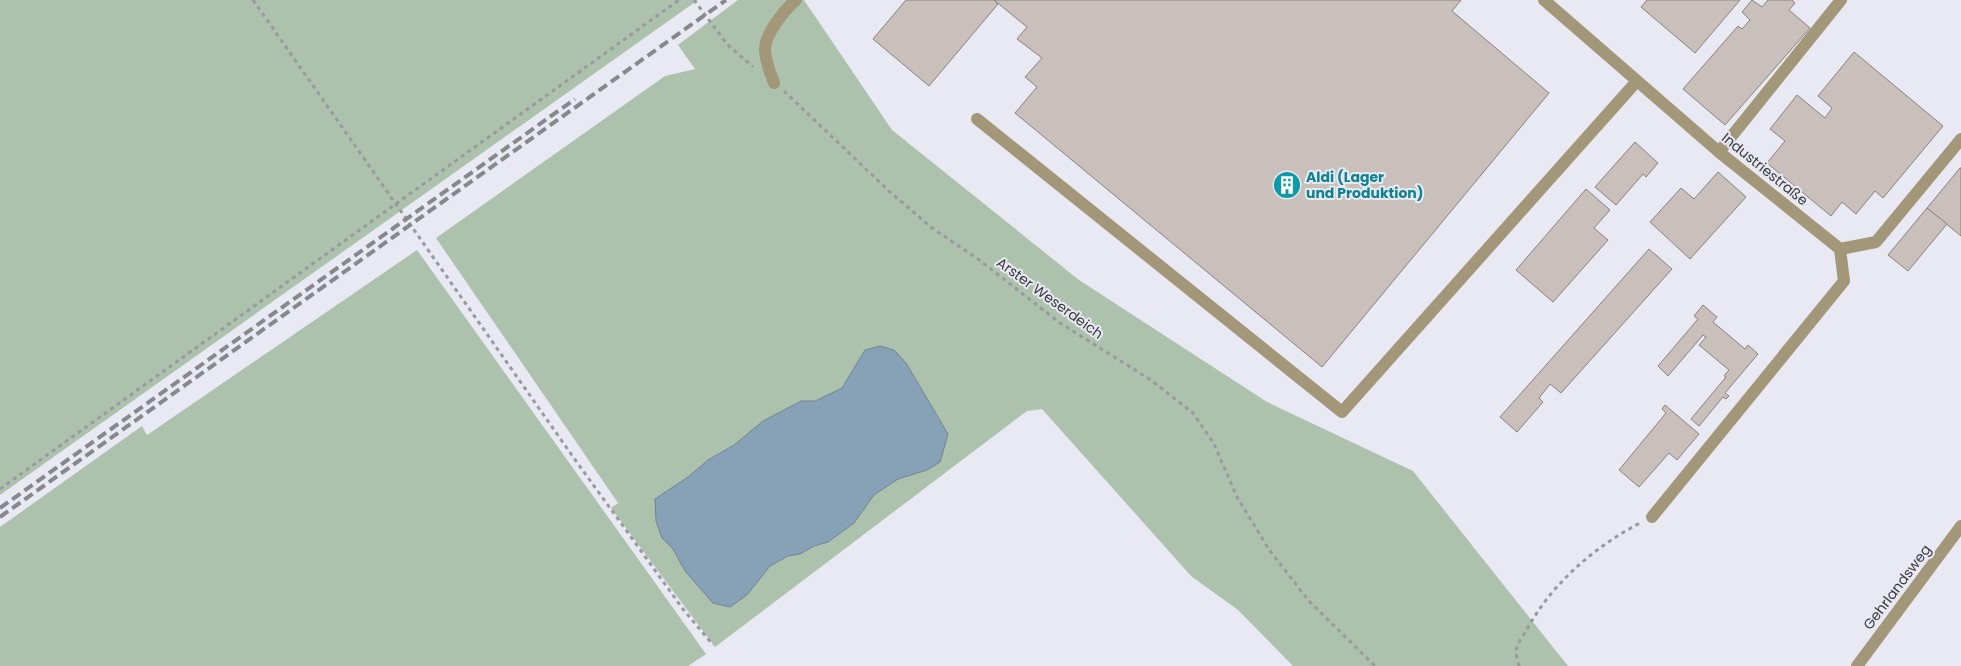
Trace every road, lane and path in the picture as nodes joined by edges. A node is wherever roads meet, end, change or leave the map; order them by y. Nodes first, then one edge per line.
1 (253, 0) edge
2 (679, 0) edge
3 (694, 0) edge
4 (796, 0) edge
5 (1544, 0) edge
6 (1841, 0) edge
7 (1637, 81) junction
8 (774, 83) junction
9 (977, 119) dead end
10 (1961, 139) edge
11 (1719, 152) junction
12 (397, 204) junction
13 (1840, 249) junction
14 (0, 489) edge
15 (1652, 517) joint
16 (1961, 526) edge
17 (713, 645) dead end
18 (1375, 666) edge
19 (1519, 666) edge
20 (1857, 666) edge

1 - 12 path
2 - 12 path
3 - 8 path, Arster Weserdeich
4 - 8 street
5 - 7 street, Industriestraße
6 - 11 street
7 - 9 street
7 - 11 street, Industriestraße
8 - 18 path, Arster Weserdeich
10 - 13 street
11 - 13 street, Industriestraße
12 - 14 path
12 - 17 path
13 - 15 street
15 - 19 path
16 - 20 street, Gehrlandsweg

